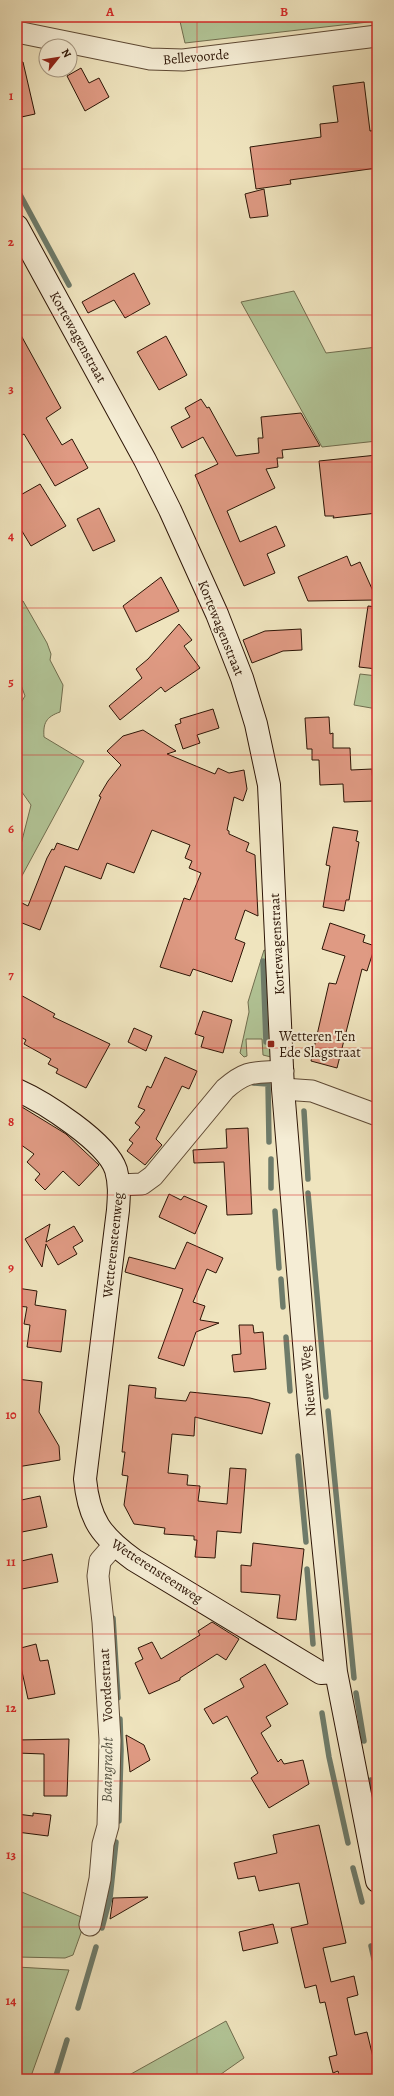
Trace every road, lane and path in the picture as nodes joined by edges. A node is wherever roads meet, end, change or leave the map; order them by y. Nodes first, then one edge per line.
1 (17, 32) edge
2 (377, 36) edge
3 (17, 226) edge
4 (283, 1080) junction
5 (17, 1090) edge
6 (377, 1115) edge
7 (119, 1185) junction
8 (114, 1545) junction
9 (336, 1672) junction
10 (377, 1881) edge
11 (90, 1925) dead end

1 - 2 street, Bellevoorde
3 - 4 street, Kortewagenstraat
4 - 6 street
4 - 7 street
4 - 9 street, Nieuwe Weg
5 - 7 street, Wetterensteenweg
7 - 8 street, Wetterensteenweg
8 - 9 street, Wetterensteenweg
8 - 11 street, Voordestraat
9 - 10 street

